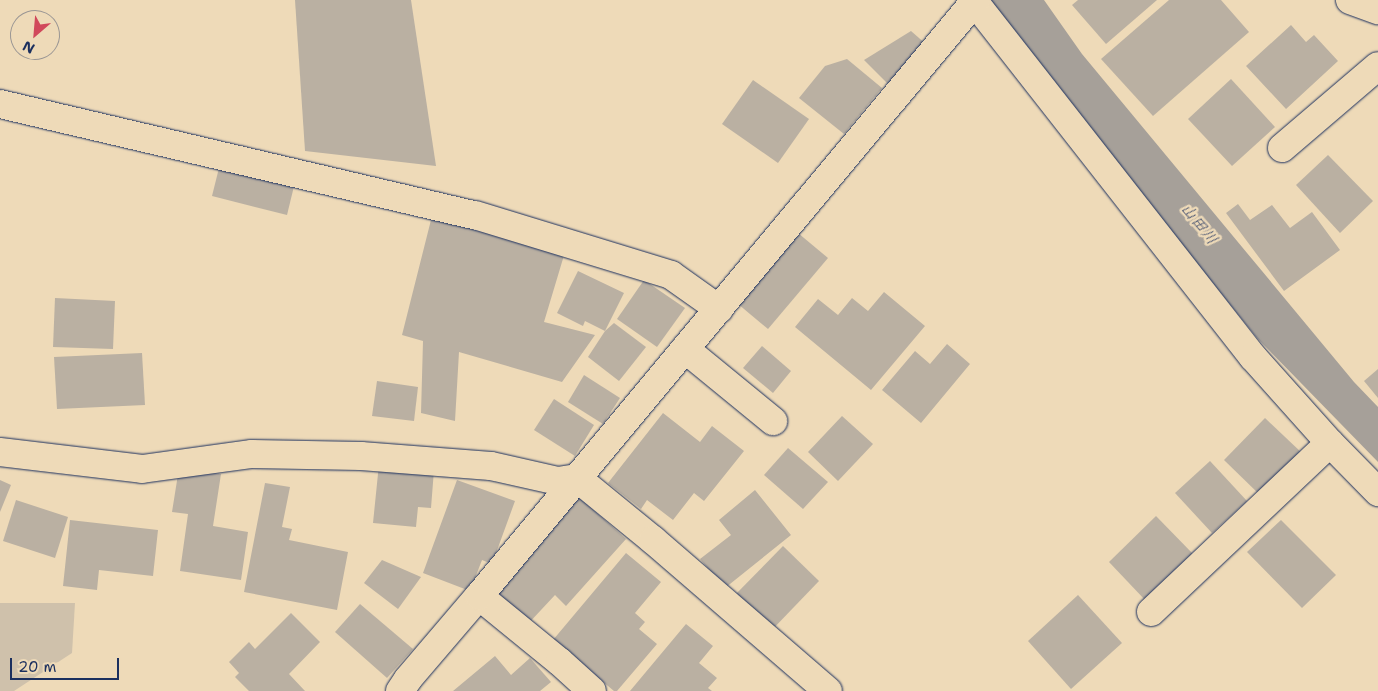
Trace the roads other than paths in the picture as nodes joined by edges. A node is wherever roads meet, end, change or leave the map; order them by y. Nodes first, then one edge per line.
1 (1350, 0) edge
2 (975, 1) edge
3 (1378, 10) edge
4 (1378, 66) edge
5 (0, 104) edge
6 (1282, 148) dead end
7 (719, 309) junction
8 (685, 349) junction
9 (773, 421) dead end
10 (1330, 443) junction
11 (0, 452) edge
12 (577, 478) junction
13 (1378, 492) edge
14 (479, 596) junction
15 (1151, 612) dead end
16 (400, 691) edge
17 (592, 691) edge
18 (828, 691) edge

1 - 3 street
2 - 7 street
2 - 10 street
4 - 6 street
5 - 7 street
7 - 8 street
8 - 9 street
8 - 12 street
10 - 13 street
10 - 15 street
11 - 12 street
12 - 14 street
12 - 18 street
14 - 16 street
14 - 17 street

